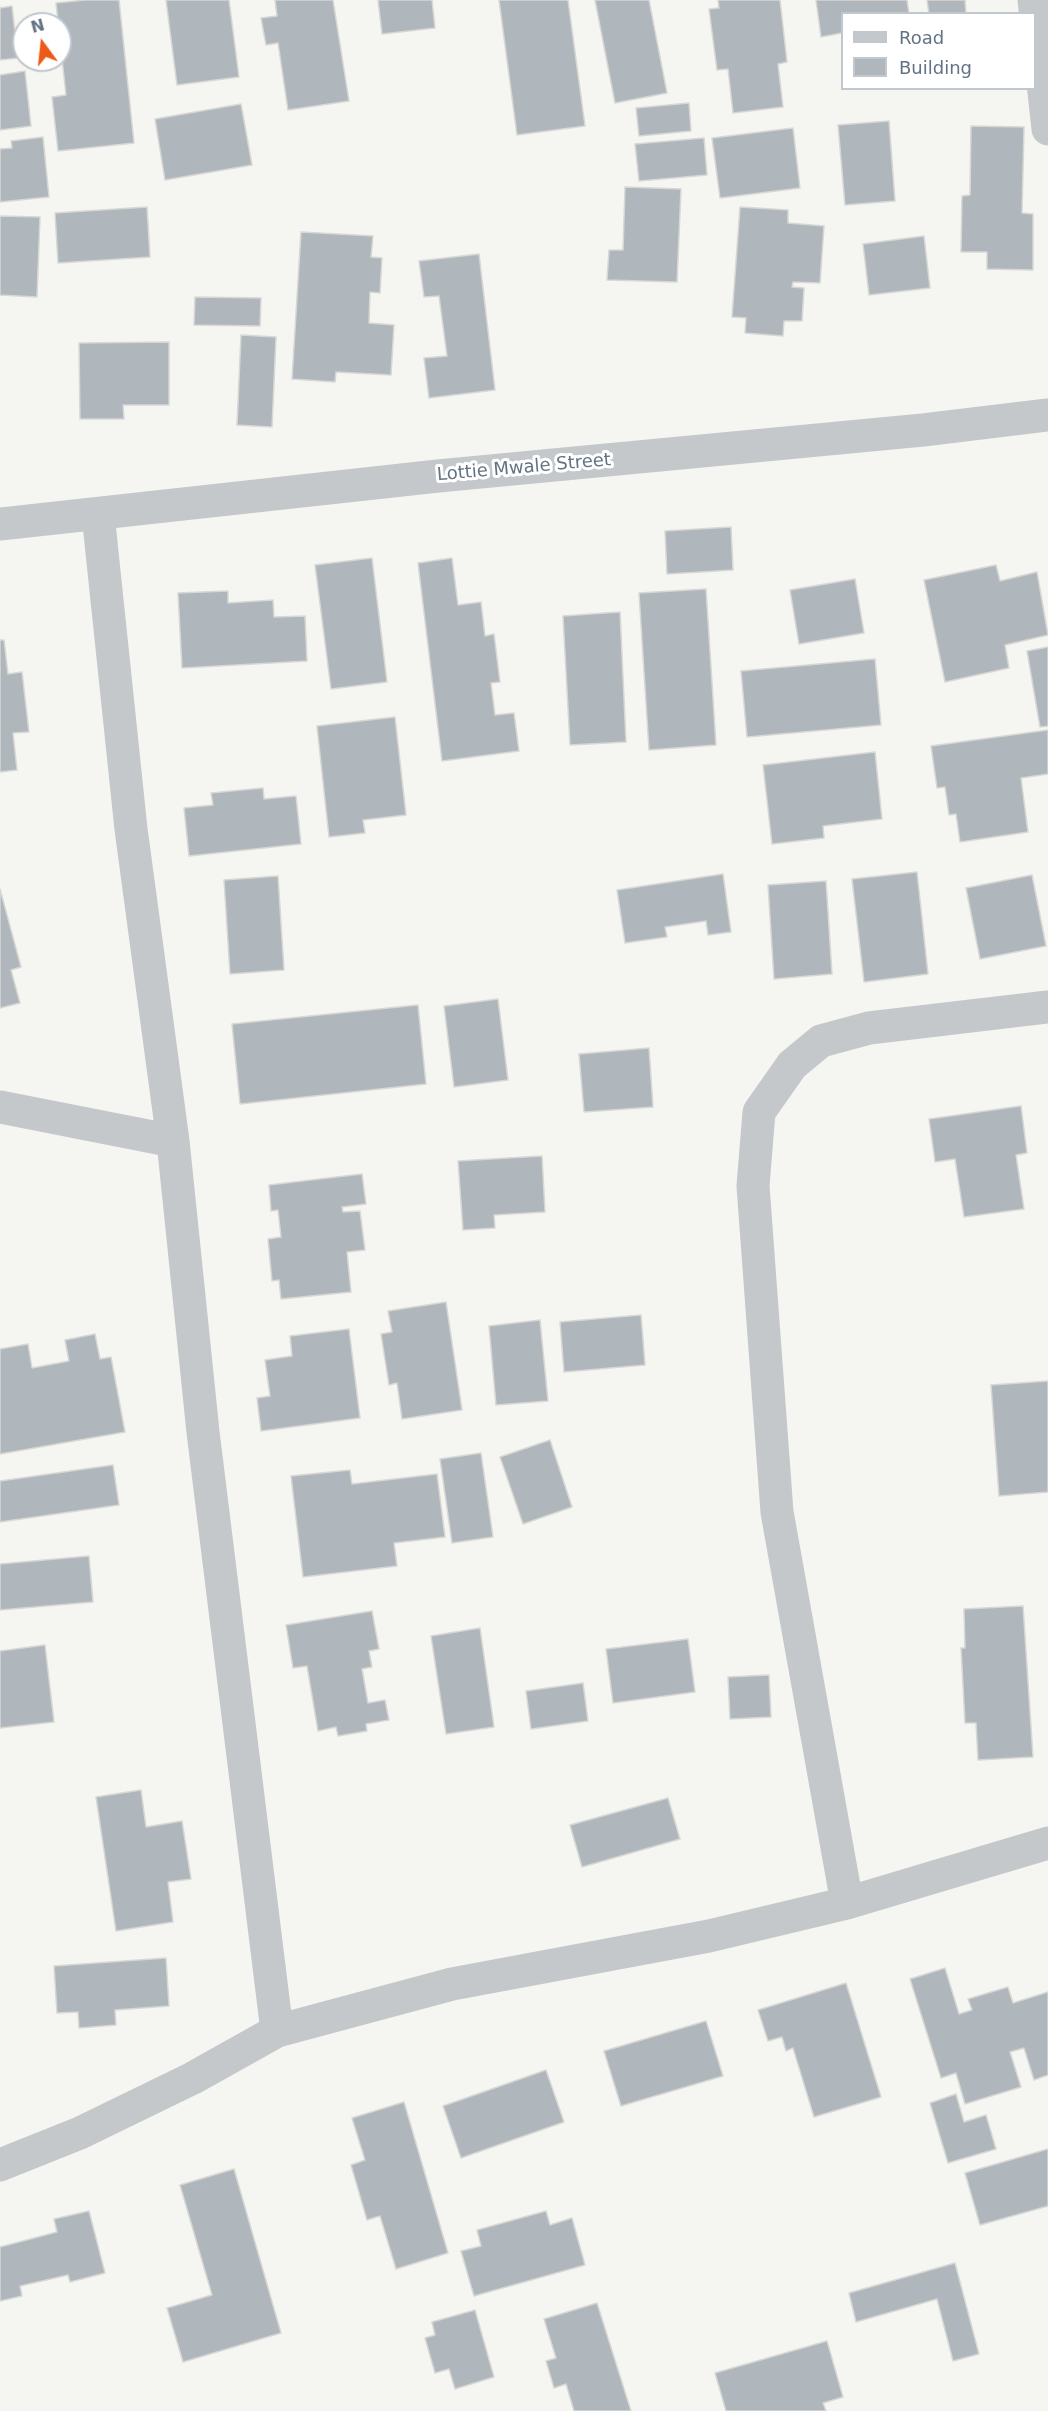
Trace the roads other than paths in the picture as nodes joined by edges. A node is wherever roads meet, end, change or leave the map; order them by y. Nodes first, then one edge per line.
1 (1036, 18) edge
2 (1048, 129) edge
3 (1048, 415) edge
4 (98, 514) junction
5 (0, 524) edge
6 (1048, 1007) edge
7 (0, 1107) edge
8 (173, 1141) junction
9 (1048, 1843) edge
10 (847, 1903) junction
11 (277, 2031) junction
12 (0, 2165) edge

1 - 2 street
3 - 4 street, Lottie Mwale Street
4 - 5 street, Lottie Mwale Street
4 - 8 street
6 - 10 street
7 - 8 street
8 - 11 street
9 - 10 street
10 - 11 street
11 - 12 street

